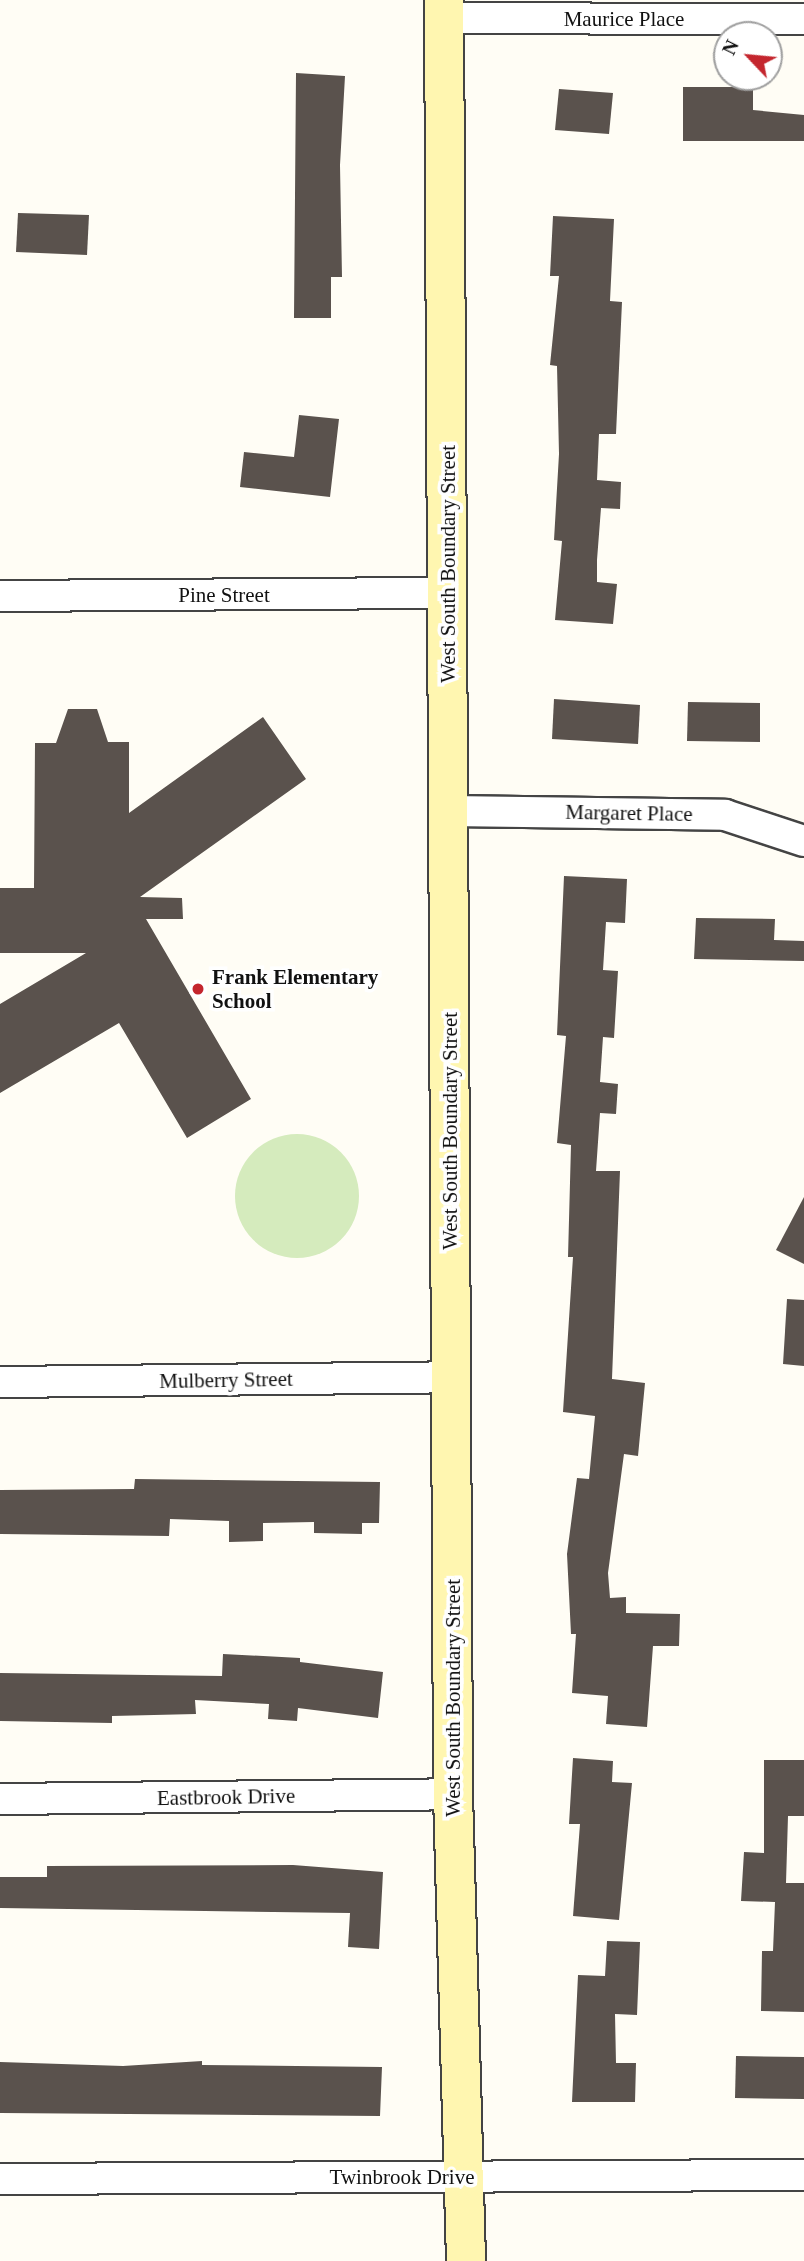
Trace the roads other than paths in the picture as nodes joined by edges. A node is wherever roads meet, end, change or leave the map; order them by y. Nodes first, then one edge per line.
1 (444, 9) edge
2 (804, 19) edge
3 (448, 593) junction
4 (0, 596) edge
5 (450, 811) junction
6 (804, 841) edge
7 (452, 1377) junction
8 (0, 1382) edge
9 (453, 1794) junction
10 (0, 1799) edge
11 (804, 2175) edge
12 (466, 2177) junction
13 (0, 2179) edge
14 (466, 2261) edge

1 - 2 street, Maurice Place
1 - 3 street, West South Boundary Street
3 - 4 street, Pine Street
3 - 5 street, West South Boundary Street
5 - 6 street, Margaret Place
5 - 7 street, West South Boundary Street
7 - 8 street, Mulberry Street
7 - 9 street, West South Boundary Street
9 - 10 street, Eastbrook Drive
9 - 12 street, West South Boundary Street
11 - 12 street, Twinbrook Drive
12 - 13 street, Twinbrook Drive
12 - 14 street, West South Boundary Street

